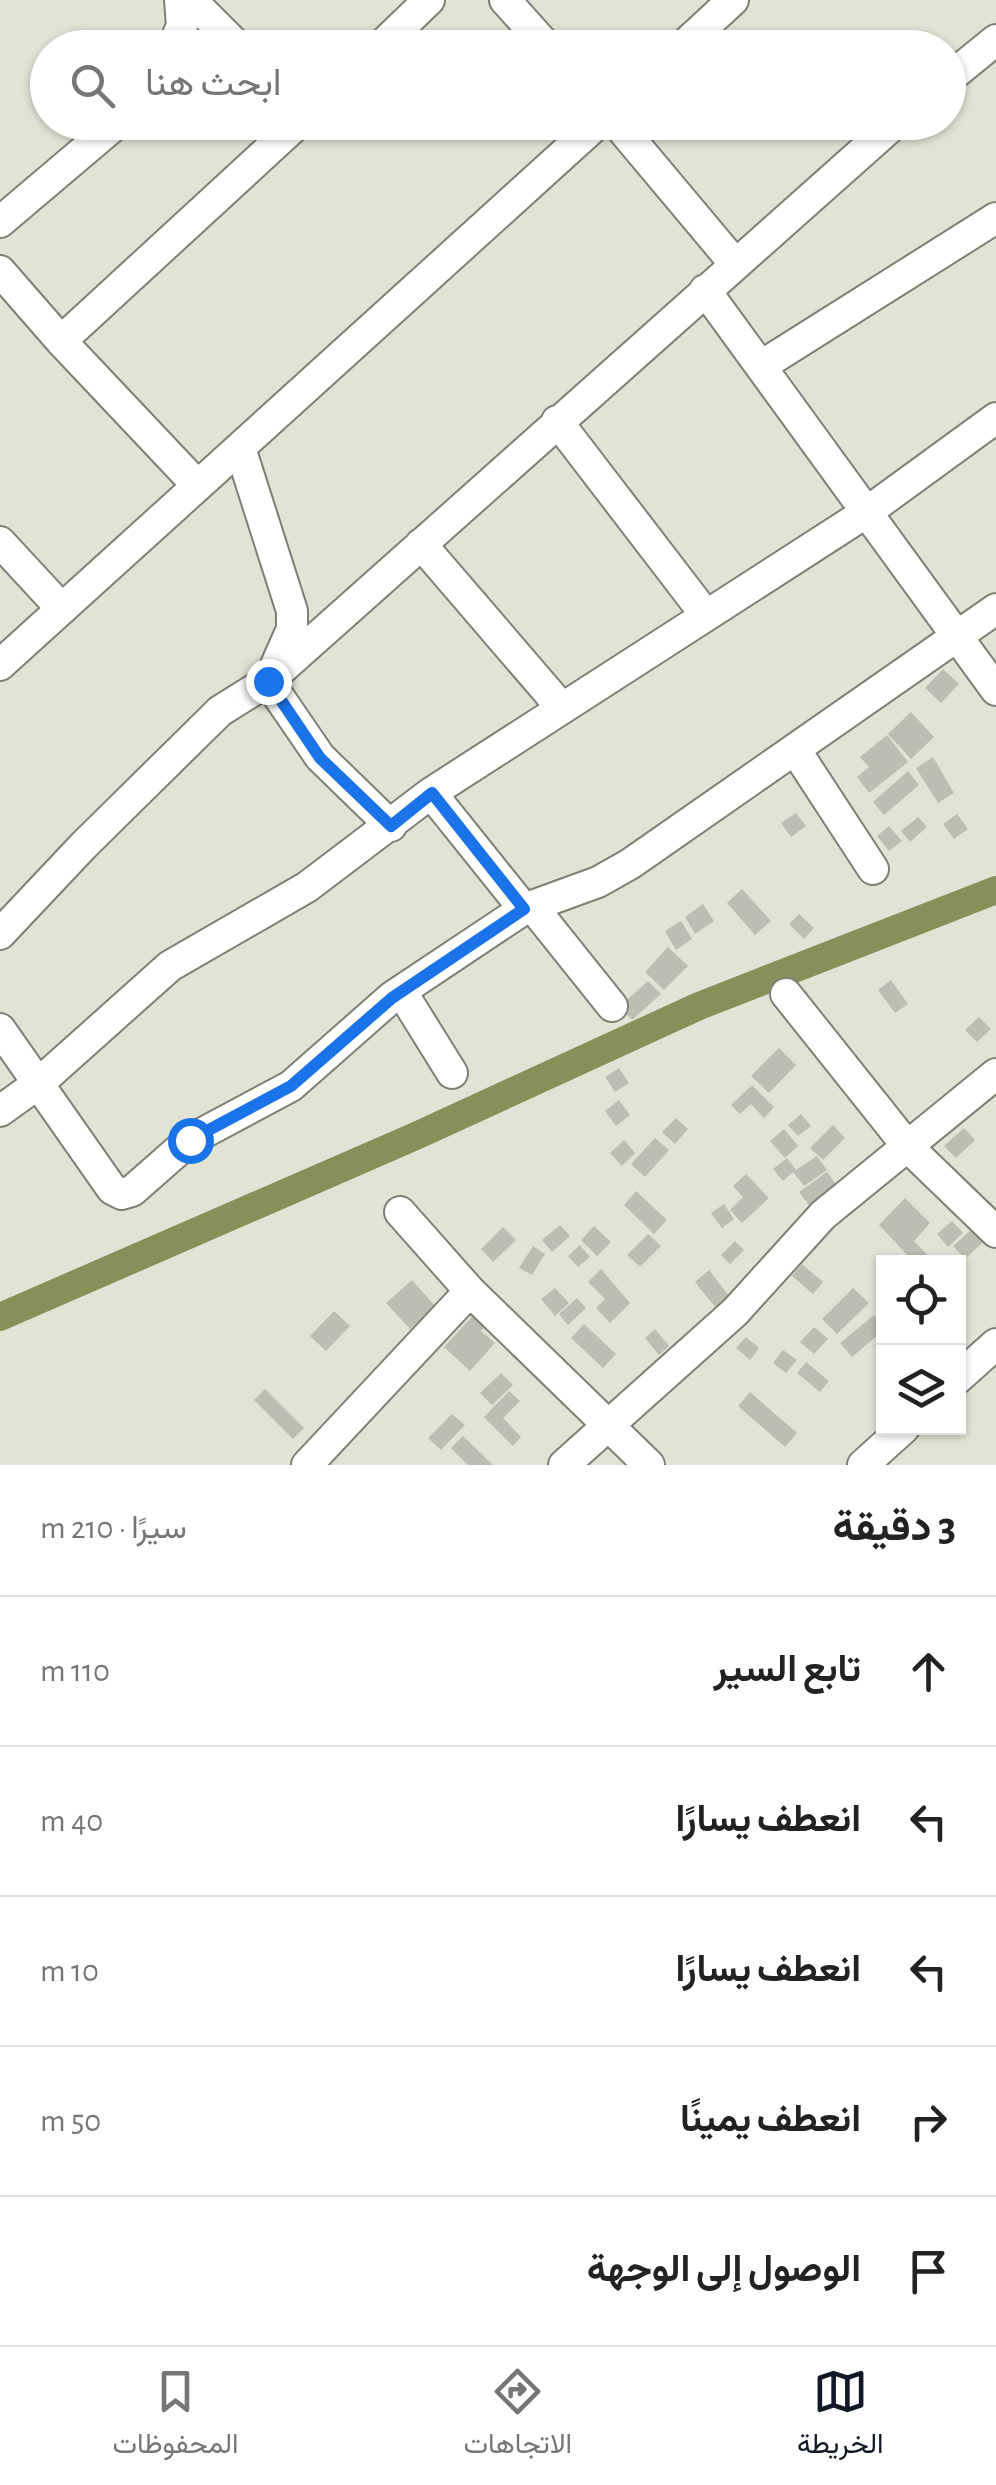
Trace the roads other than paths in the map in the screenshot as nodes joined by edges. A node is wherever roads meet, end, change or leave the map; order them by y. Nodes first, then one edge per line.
1 (180, 0) edge
2 (190, 0) edge
3 (429, 0) edge
4 (504, 0) edge
5 (733, 0) edge
6 (180, 30) edge
7 (221, 30) edge
8 (398, 30) edge
9 (532, 30) edge
10 (700, 30) edge
11 (996, 40) edge
12 (966, 64) edge
13 (97, 140) edge
14 (279, 140) edge
15 (580, 140) edge
16 (631, 140) edge
17 (876, 140) edge
18 (996, 218) edge
19 (0, 222) edge
20 (735, 264) junction
21 (0, 271) edge
22 (705, 290) junction
23 (60, 341) junction
24 (761, 366) junction
25 (996, 418) edge
26 (557, 421) junction
27 (240, 448) junction
28 (197, 485) junction
29 (867, 512) junction
30 (0, 542) edge
31 (421, 544) junction
32 (62, 609) junction
33 (996, 609) edge
34 (704, 614) junction
35 (956, 635) junction
36 (0, 666) edge
37 (268, 681) junction
38 (996, 690) edge
39 (561, 707) junction
40 (796, 750) junction
41 (432, 793) junction
42 (391, 826) junction
43 (873, 869) dead end
44 (528, 908) junction
45 (0, 934) edge
46 (401, 992) junction
47 (786, 994) dead end
48 (612, 1006) dead end
49 (0, 1029) edge
50 (452, 1073) dead end
51 (996, 1074) edge
52 (39, 1082) junction
53 (0, 1111) edge
54 (908, 1147) junction
55 (400, 1212) dead end
56 (996, 1232) edge
57 (470, 1291) junction
58 (996, 1344) edge
59 (966, 1371) edge
60 (610, 1426) junction
61 (896, 1435) edge
62 (307, 1465) edge
63 (564, 1465) edge
64 (649, 1465) edge
65 (863, 1465) edge

1 - 6 street
2 - 7 street
3 - 8 street
4 - 9 street
5 - 10 street
11 - 12 street
13 - 19 street
14 - 23 street
15 - 27 street
16 - 20 street
17 - 20 street
18 - 24 street
20 - 22 street
21 - 23 street
22 - 24 street
22 - 26 street
23 - 28 street
24 - 29 street
25 - 29 street
26 - 31 street
26 - 34 street
27 - 28 street
27 - 37 street
28 - 32 street
29 - 34 street
29 - 35 street
30 - 32 street
31 - 37 street
31 - 39 street
32 - 36 street
33 - 35 street
34 - 39 street
35 - 38 street
35 - 40 street
37 - 42 street
37 - 45 street
39 - 41 street
40 - 43 street
40 - 44 street
41 - 42 street
41 - 44 street
42 - 52 street
44 - 46 street
44 - 48 street
46 - 50 street
46 - 52 street
47 - 54 street
49 - 52 street
51 - 54 street
52 - 53 street
54 - 56 street
54 - 60 street
55 - 57 street
57 - 60 street
57 - 62 street
58 - 59 street
60 - 63 street
60 - 64 street
61 - 65 street

